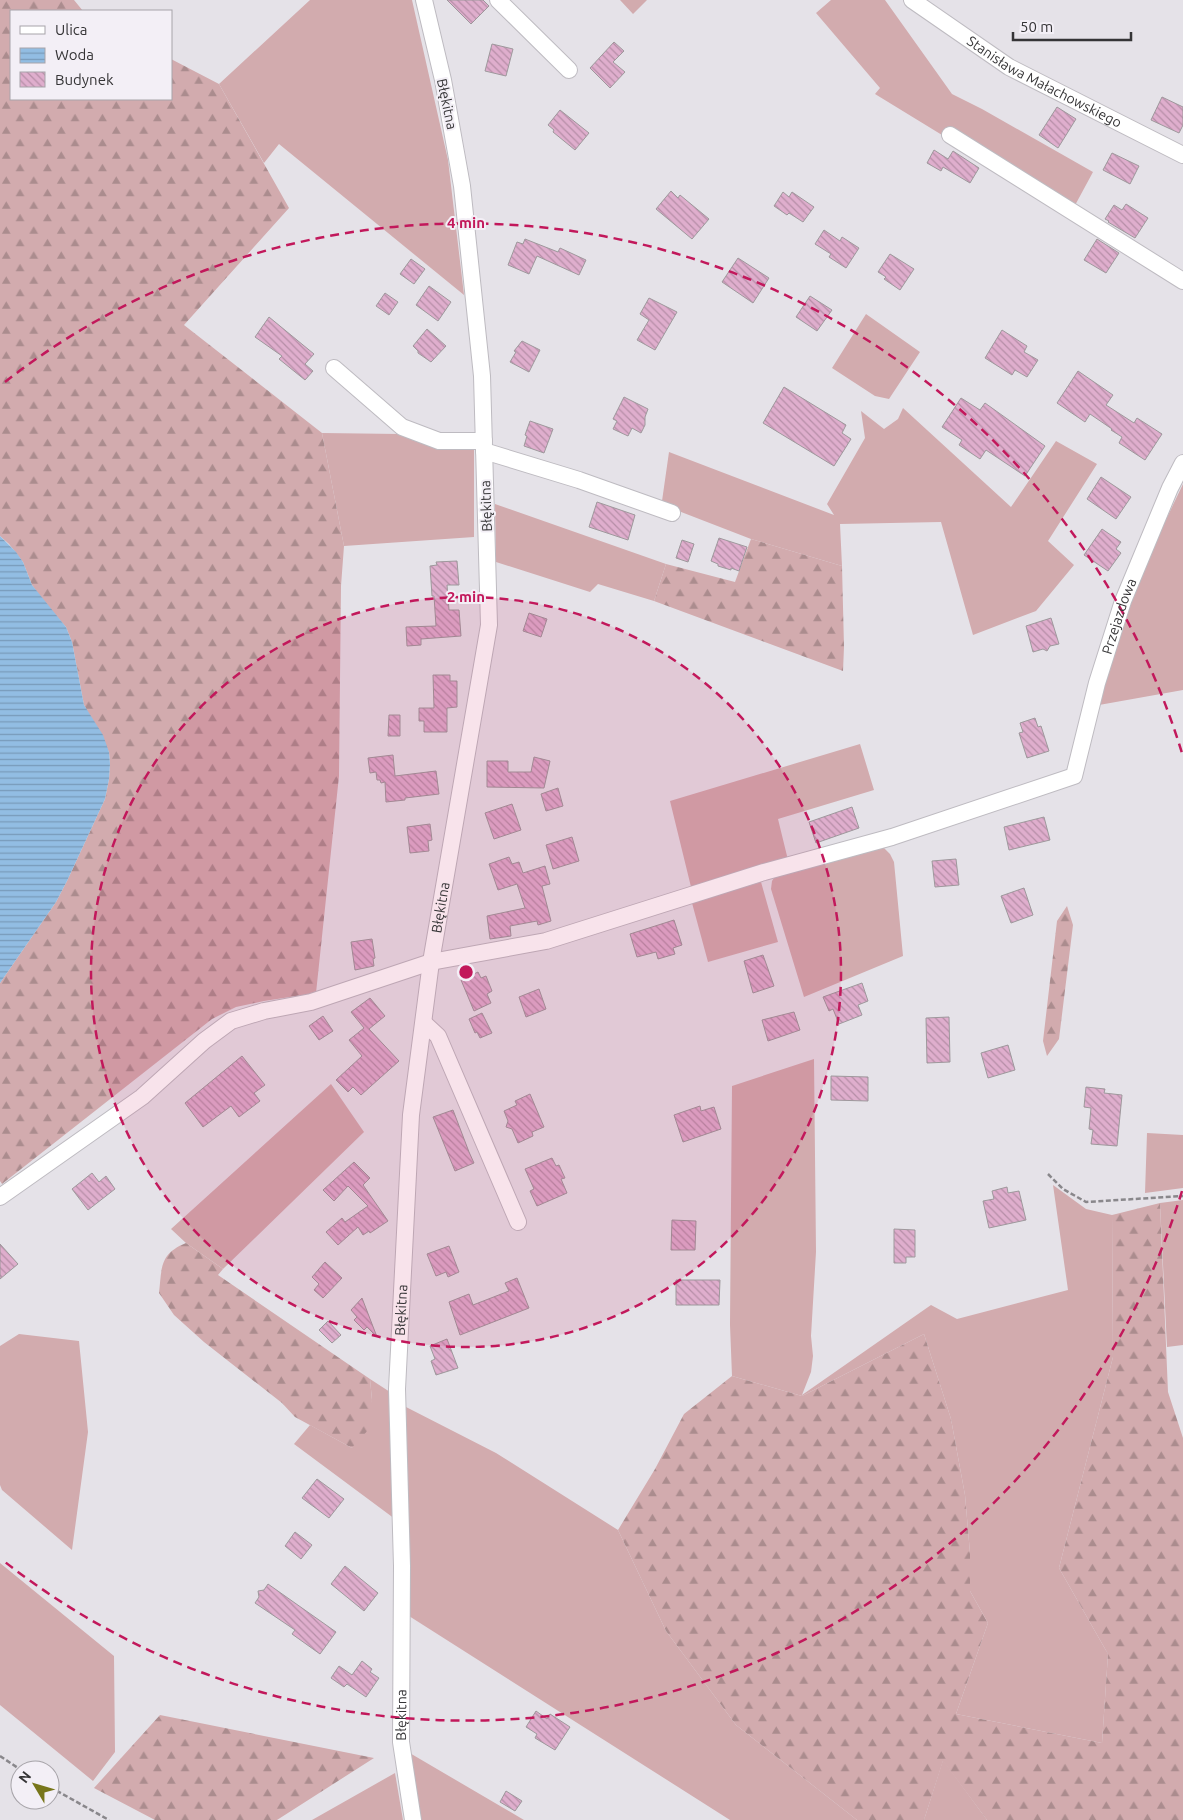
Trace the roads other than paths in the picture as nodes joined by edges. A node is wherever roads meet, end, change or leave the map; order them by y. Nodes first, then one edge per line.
1 (424, 0) edge
2 (498, 0) edge
3 (912, 0) edge
4 (569, 70) dead end
5 (950, 135) dead end
6 (1183, 155) edge
7 (1183, 281) edge
8 (334, 368) dead end
9 (484, 446) junction
10 (1183, 463) edge
11 (672, 513) dead end
12 (431, 962) junction
13 (424, 1023) junction
14 (0, 1197) edge
15 (518, 1222) dead end
16 (413, 1820) edge

1 - 9 street, Błękitna
2 - 4 street
3 - 6 street, Stanisława Małachowskiego
5 - 7 street
8 - 9 street
9 - 11 street
9 - 12 street, Błękitna
10 - 12 street, Przejazdowa
12 - 13 street, Błękitna
12 - 14 street
13 - 15 street
13 - 16 street, Błękitna

